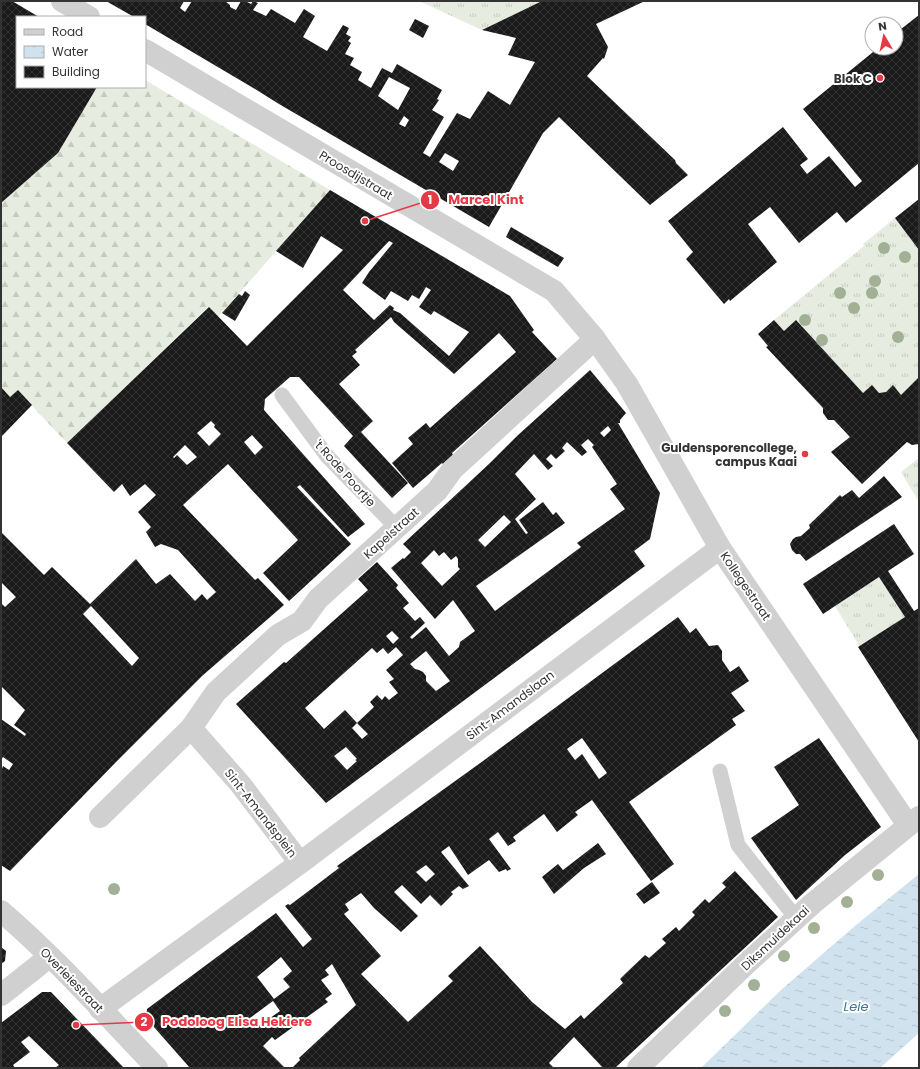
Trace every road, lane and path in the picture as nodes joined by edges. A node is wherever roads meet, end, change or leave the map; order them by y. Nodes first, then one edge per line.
1 (62, 1) edge
2 (87, 16) edge
3 (146, 51) edge
4 (595, 340) junction
5 (282, 396) dead end
6 (397, 528) junction
7 (720, 548) junction
8 (191, 728) junction
9 (720, 771) dead end
10 (100, 818) dead end
11 (914, 821) edge
12 (300, 863) junction
13 (1, 911) edge
14 (796, 918) junction
15 (49, 956) junction
16 (1, 994) edge
17 (100, 1009) junction
18 (157, 1068) edge
19 (638, 1068) edge

1 - 2 street
3 - 4 street, Proosdijstraat
4 - 6 street, Kapelstraat
4 - 7 street, Kollegestraat
5 - 6 lane, 't Rode Poortje
6 - 8 street, Kapelstraat
7 - 11 street, Kollegestraat
7 - 12 street, Sint-Amandslaan
8 - 10 street
8 - 12 street, Sint-Amandsplein
9 - 14 lane
11 - 14 street, Diksmuidekaai
12 - 17 street, Sint-Amandsplein
13 - 15 street, Overleiestraat
14 - 19 street, Diksmuidekaai
15 - 16 street
15 - 17 street, Overleiestraat
17 - 18 street, Overleiestraat

